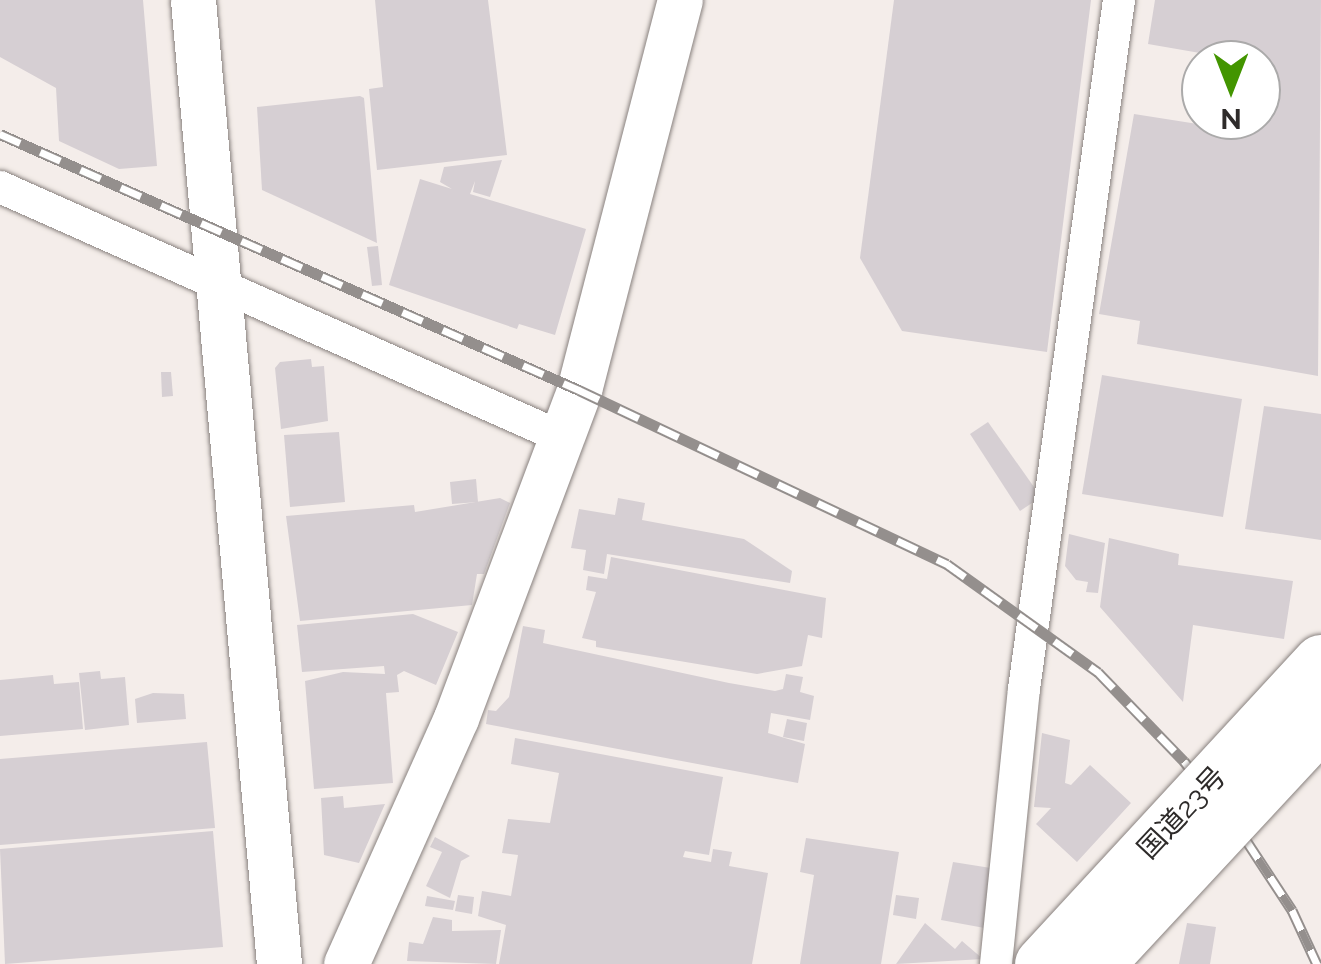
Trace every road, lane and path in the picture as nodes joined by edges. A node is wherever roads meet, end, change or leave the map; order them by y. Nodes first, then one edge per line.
1 (193, 0) edge
2 (680, 0) edge
3 (1119, 0) edge
4 (0, 187) edge
5 (220, 288) junction
6 (561, 436) junction
7 (1321, 662) edge
8 (1321, 722) edge
9 (279, 964) edge
10 (346, 964) edge
11 (996, 964) edge
12 (1042, 964) edge
13 (1096, 964) edge

1 - 5 street
2 - 6 street
3 - 11 street
4 - 5 street
5 - 6 street
5 - 9 street
6 - 10 street
7 - 12 highway, 国道23号, bridge
8 - 13 highway, 国道23号, bridge

